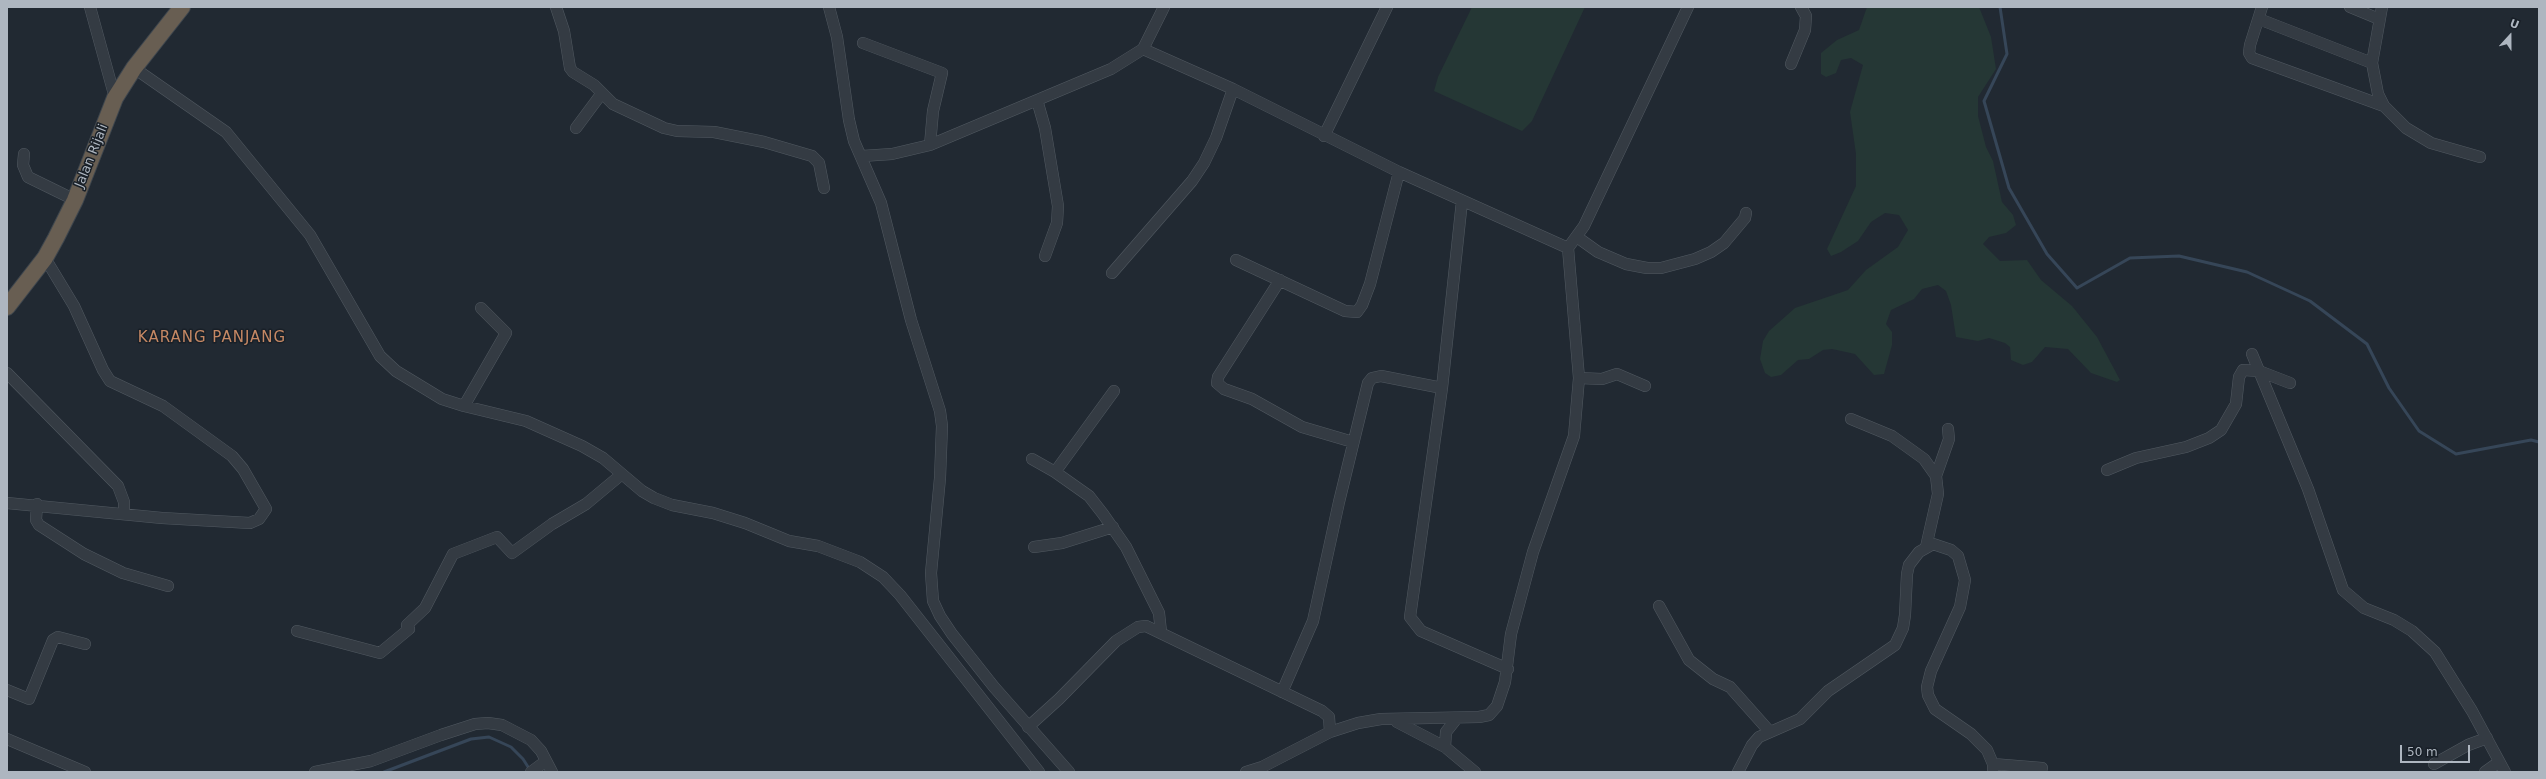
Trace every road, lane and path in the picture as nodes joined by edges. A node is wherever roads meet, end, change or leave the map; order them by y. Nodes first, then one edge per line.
1 (90, 7) edge
2 (182, 7) edge
3 (556, 7) edge
4 (829, 7) edge
5 (1164, 7) edge
6 (1387, 7) edge
7 (1688, 7) edge
8 (1801, 7) edge
9 (2262, 7) edge
10 (2350, 7) edge
11 (2382, 7) edge
12 (2258, 19) junction
13 (2379, 19) junction
14 (863, 43) dead end
15 (1143, 49) junction
16 (2372, 63) junction
17 (1790, 64) dead end
18 (134, 68) junction
19 (1233, 89) junction
20 (602, 93) junction
21 (115, 98) junction
22 (1037, 100) junction
23 (2384, 106) junction
24 (576, 128) dead end
25 (1324, 136) junction
26 (930, 145) junction
27 (24, 154) dead end
28 (862, 156) junction
29 (2480, 157) dead end
30 (1399, 172) junction
31 (824, 188) dead end
32 (75, 200) junction
33 (1462, 201) junction
34 (1746, 213) dead end
35 (1577, 236) junction
36 (1568, 248) junction
37 (1045, 256) dead end
38 (45, 258) junction
39 (1236, 260) dead end
40 (1112, 273) dead end
41 (1280, 280) junction
42 (7, 307) edge
43 (481, 308) dead end
44 (2252, 354) dead end
45 (2259, 371) junction
46 (7, 372) edge
47 (1579, 378) junction
48 (2290, 383) dead end
49 (1645, 386) dead end
50 (1442, 388) junction
51 (1114, 391) dead end
52 (464, 406) junction
53 (1851, 419) dead end
54 (1948, 429) dead end
55 (1353, 442) junction
56 (1032, 459) dead end
57 (2107, 470) dead end
58 (1055, 472) junction
59 (622, 474) junction
60 (1936, 476) junction
61 (7, 503) edge
62 (37, 504) junction
63 (124, 514) junction
64 (1113, 527) junction
65 (1034, 547) dead end
66 (1926, 547) junction
67 (168, 586) dead end
68 (1658, 606) dead end
69 (297, 631) dead end
70 (1161, 632) junction
71 (85, 644) dead end
72 (1508, 669) junction
73 (7, 690) edge
74 (1282, 692) junction
75 (1457, 718) junction
76 (1393, 720) junction
77 (1028, 727) junction
78 (1330, 732) junction
79 (1770, 732) junction
80 (2486, 738) junction
81 (7, 739) edge
82 (1445, 747) junction
83 (546, 761) junction
84 (2499, 762) junction
85 (2434, 764) dead end
86 (372, 767) edge
87 (1993, 768) edge
88 (2042, 768) dead end
89 (532, 771) edge
90 (85, 772) edge
91 (315, 772) edge
92 (552, 772) edge
93 (1039, 772) edge
94 (1068, 772) edge
95 (1246, 772) edge
96 (1475, 772) edge
97 (1738, 772) edge
98 (2485, 772) edge
99 (2505, 772) edge

1 - 21 street
2 - 18 highway, Jalan Rijali
3 - 20 street
4 - 28 street
5 - 15 street
6 - 25 street
7 - 35 street
8 - 17 street
9 - 12 street
10 - 13 street
11 - 13 street
12 - 16 street
12 - 23 street
13 - 16 street
14 - 26 street
15 - 19 street
15 - 22 street
16 - 23 street
18 - 21 highway, Jalan Rijali
18 - 52 street
19 - 25 street
19 - 40 street
20 - 24 street
20 - 31 street
21 - 32 highway, Jalan Rijali
22 - 26 street
22 - 37 street
23 - 29 street
25 - 30 street
26 - 28 street
27 - 32 street
28 - 77 street
30 - 33 street
30 - 41 street
32 - 38 highway, Jalan Rijali
33 - 36 street
33 - 50 street
34 - 35 street
35 - 36 street
36 - 47 street
38 - 42 highway, Jalan Rijali
38 - 63 street
39 - 41 street
41 - 55 street
43 - 52 street
44 - 45 street
45 - 48 street
45 - 57 street
45 - 80 street
46 - 63 street
47 - 49 street
47 - 72 street
50 - 55 street
50 - 72 street
51 - 58 street
52 - 59 street
53 - 60 street
54 - 60 street
55 - 74 street
56 - 58 street
58 - 64 street
59 - 69 street
59 - 93 street
60 - 66 street
61 - 62 street
62 - 63 street
62 - 67 street
64 - 65 street
64 - 70 street
66 - 79 street
66 - 87 street
68 - 79 street
70 - 74 street
70 - 77 street
71 - 73 street
72 - 75 street
74 - 78 street
75 - 76 street
75 - 82 street
76 - 78 street
76 - 82 street
77 - 94 street
78 - 95 street
79 - 97 street
80 - 84 street
80 - 85 street
81 - 90 street
82 - 96 street
83 - 86 street
83 - 89 street
83 - 92 street
84 - 98 street
84 - 99 street
86 - 91 street
87 - 88 street

